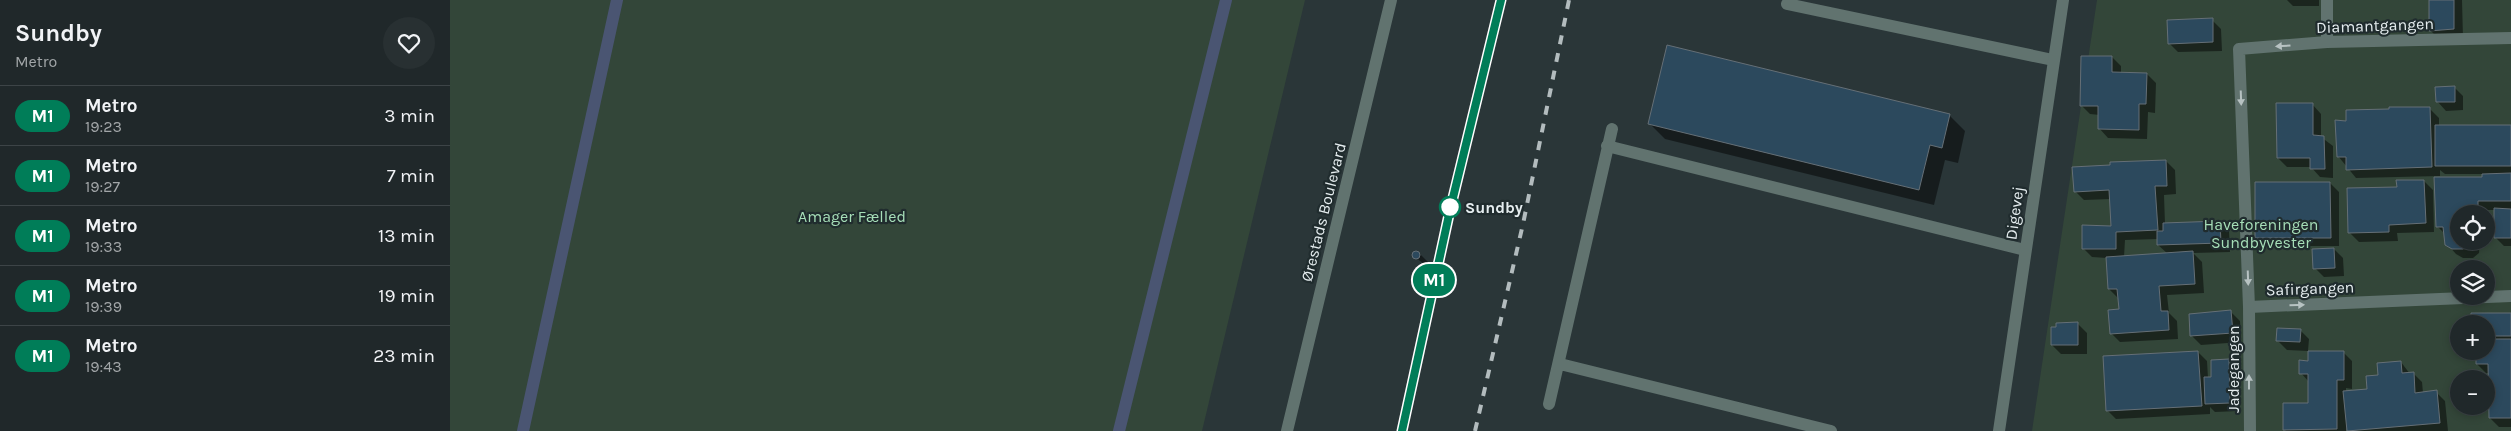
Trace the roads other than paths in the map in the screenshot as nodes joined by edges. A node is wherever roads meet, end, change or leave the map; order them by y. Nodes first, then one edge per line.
1 (1391, 0) edge
2 (2063, 0) edge
3 (2327, 0) edge
4 (1787, 4) dead end
5 (2511, 38) edge
6 (2327, 42) junction
7 (2239, 49) joint
8 (2053, 60) junction
9 (1612, 128) dead end
10 (1607, 146) junction
11 (2025, 250) junction
12 (2511, 296) edge
13 (2249, 307) junction
14 (1560, 364) junction
15 (1550, 404) dead end
16 (1287, 431) edge
17 (1831, 431) edge
18 (1999, 431) edge
19 (2250, 431) edge

1 - 16 street, Ørestads Boulevard
2 - 8 street, Digevej
3 - 6 street
4 - 8 street
5 - 6 street, Diamantgangen
6 -> 7 street, Diamantgangen
7 -> 13 street, Safirgangen
8 - 11 street, Digevej
9 - 10 street
10 - 11 street
10 - 14 street
11 - 18 street, Digevej
13 -> 12 street, Safirgangen
19 -> 13 street, Jadegangen
14 - 15 street
14 - 17 street

